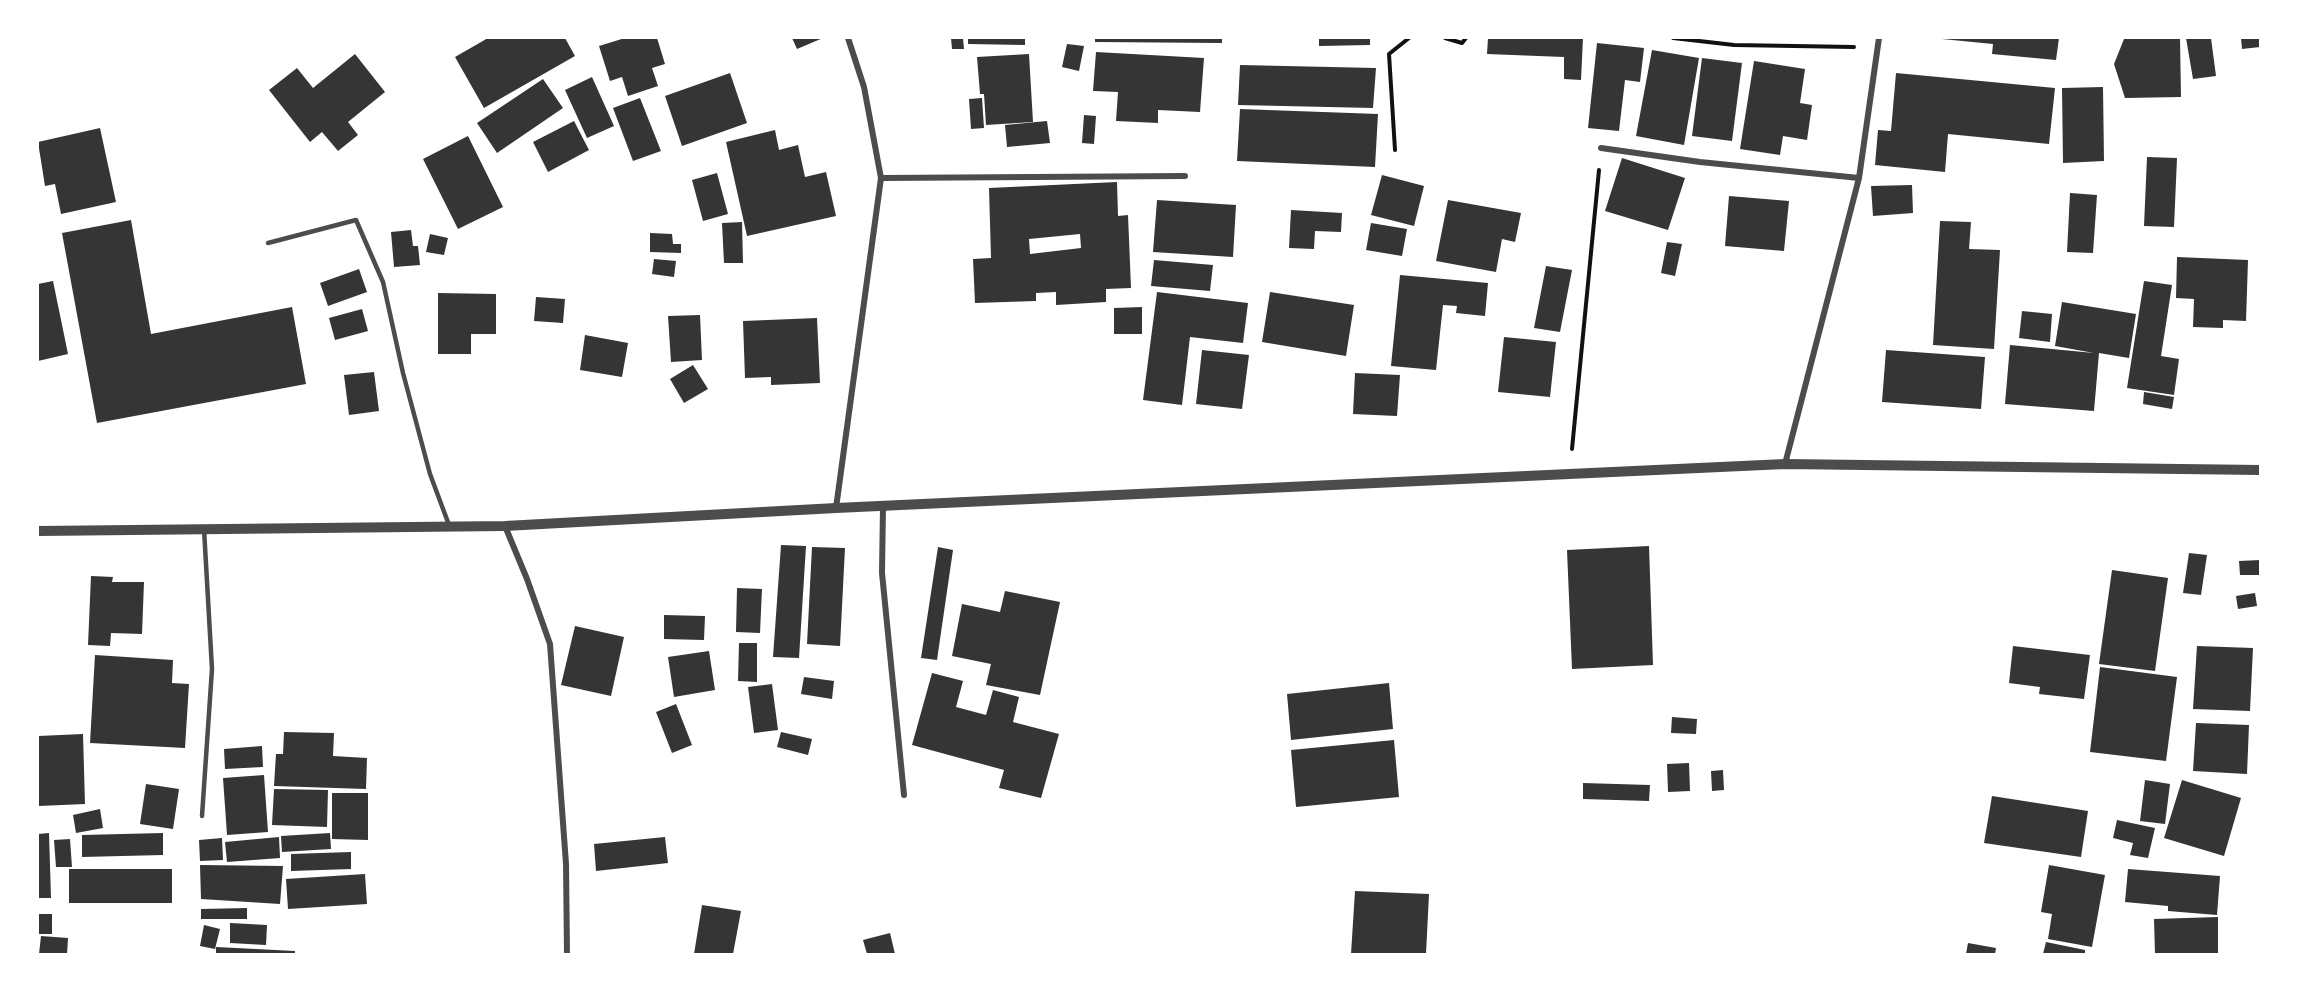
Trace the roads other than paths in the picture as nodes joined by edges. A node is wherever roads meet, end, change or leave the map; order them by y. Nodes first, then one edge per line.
1 (848, 38) edge
2 (1879, 38) edge
3 (1601, 148) road end
4 (1185, 176) dead end
5 (881, 178) junction
6 (1859, 178) junction
7 (268, 243) dead end
8 (1785, 464) junction
9 (2260, 470) edge
10 (884, 506) junction
11 (836, 508) junction
12 (505, 526) junction
13 (450, 527) junction
14 (204, 529) junction
15 (38, 531) edge
16 (904, 795) dead end
17 (202, 816) dead end
18 (567, 954) edge

1 - 5 street
2 - 6 street
3 - 6 street
4 - 5 street
5 - 11 street
6 - 8 street
7 - 13 lane
8 - 9 street
8 - 10 street
10 - 11 street
10 - 16 street
11 - 12 street
12 - 13 street
12 - 18 street
13 - 14 street
14 - 15 street
14 - 17 lane

